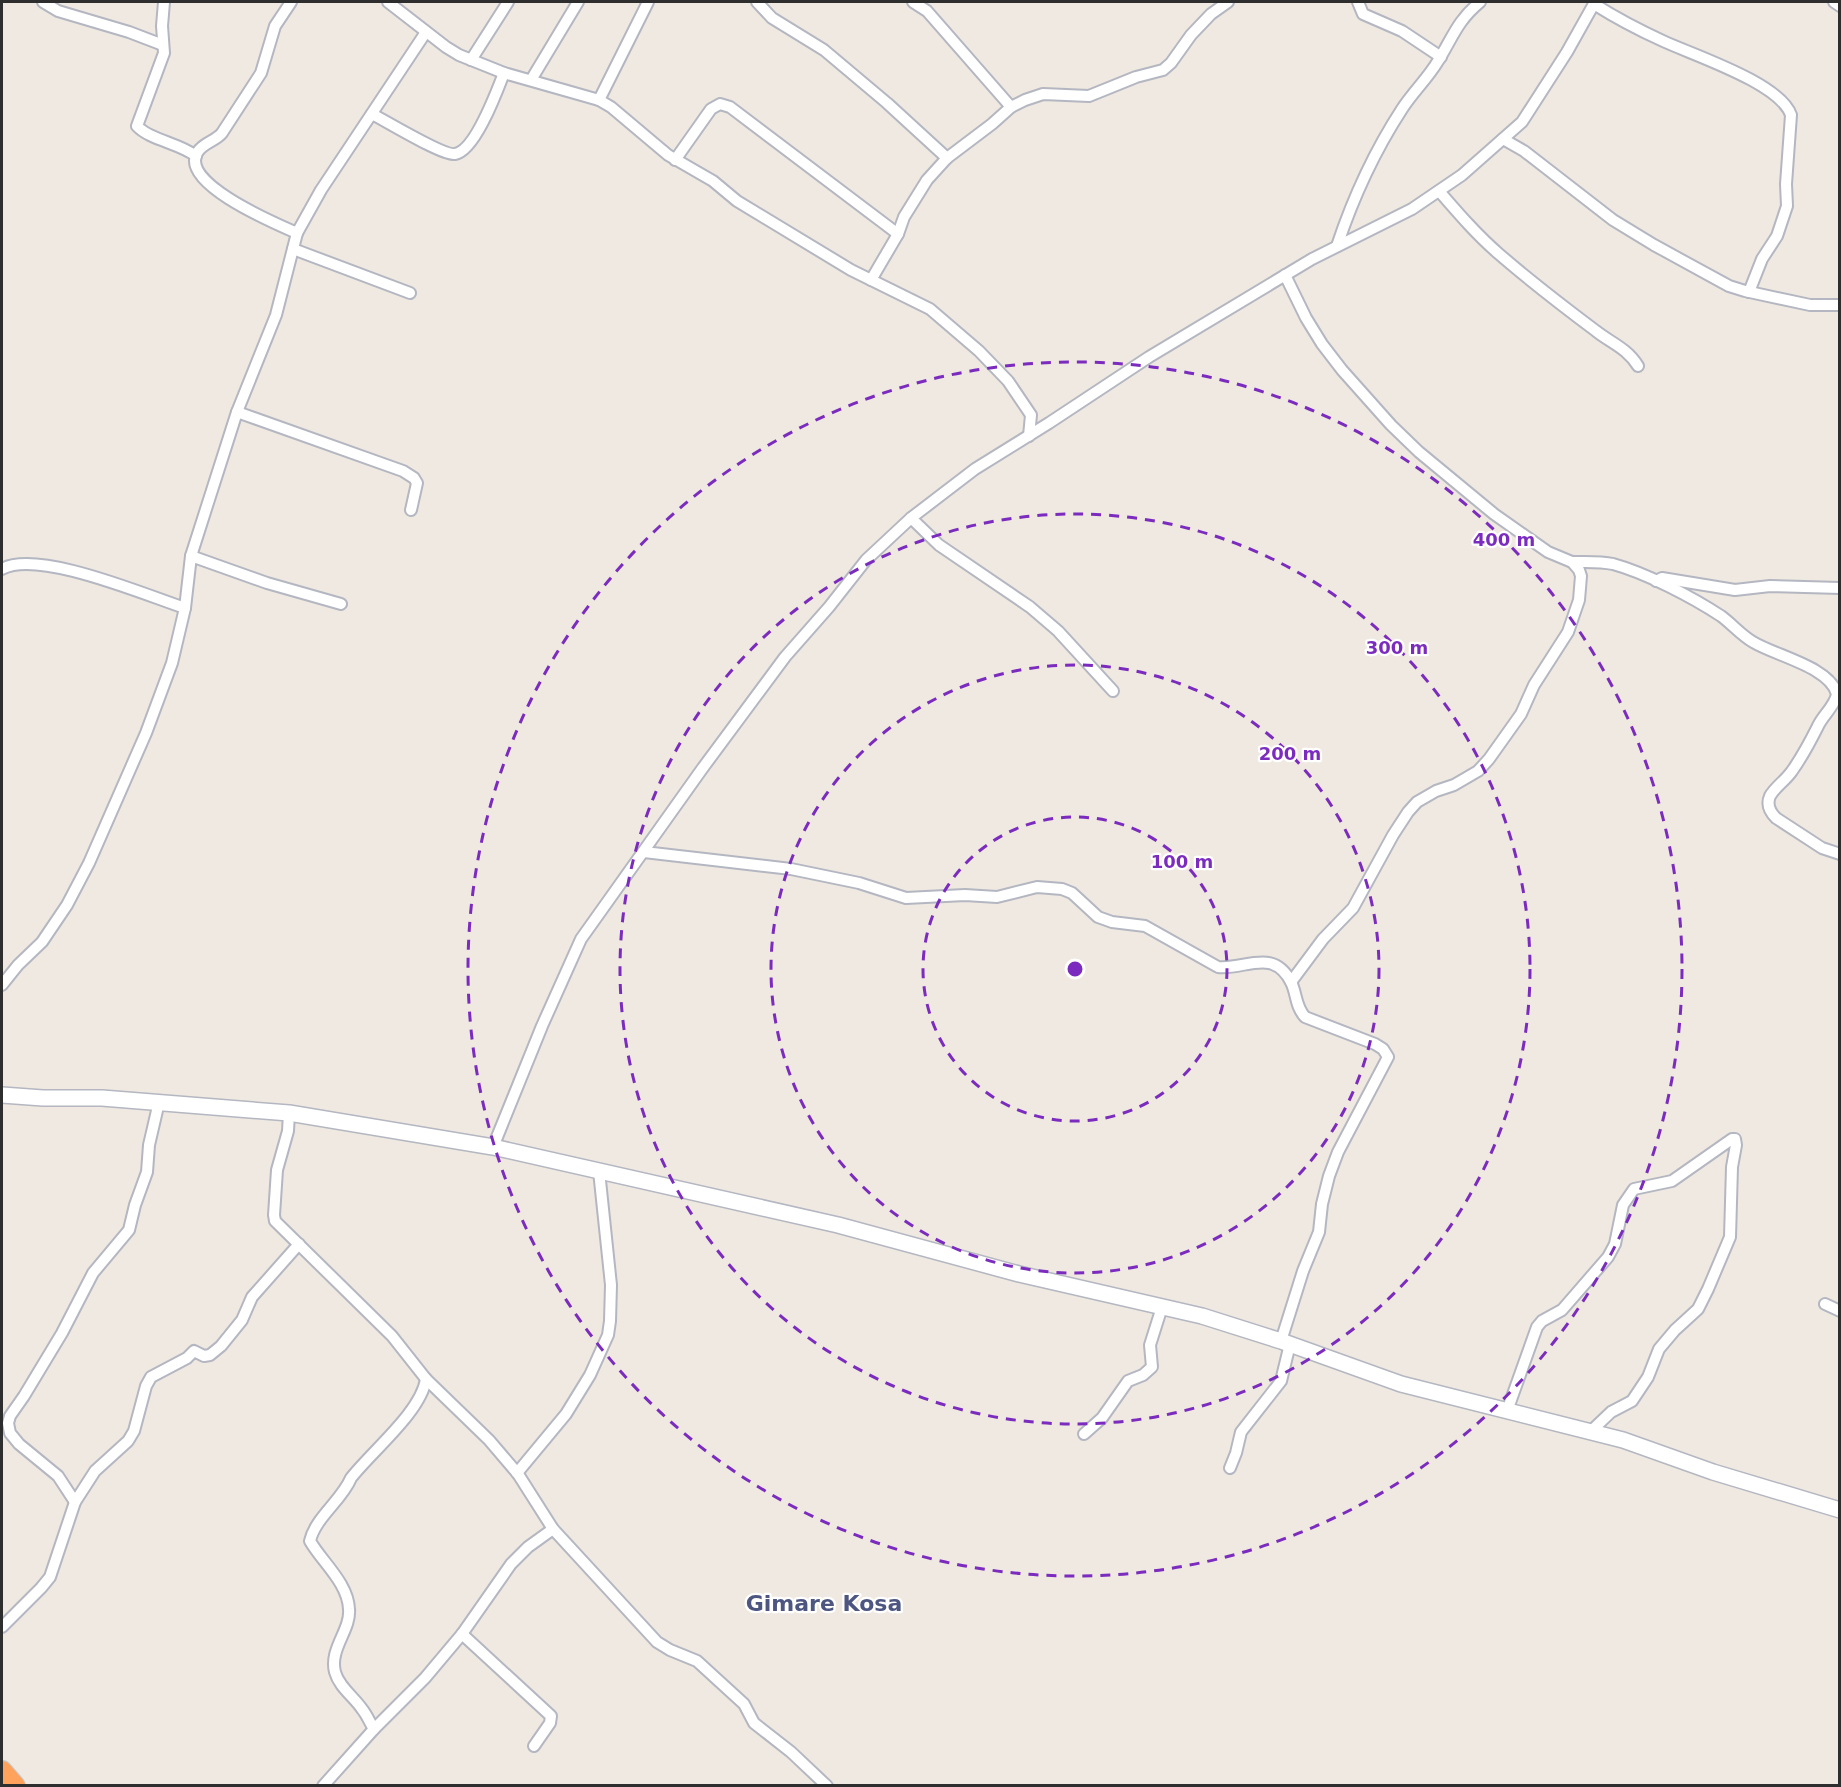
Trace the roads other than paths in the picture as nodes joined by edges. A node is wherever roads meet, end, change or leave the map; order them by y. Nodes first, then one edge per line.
1 (43, 2) edge
2 (164, 2) edge
3 (291, 2) edge
4 (388, 2) edge
5 (508, 2) edge
6 (578, 2) edge
7 (648, 2) edge
8 (757, 2) edge
9 (913, 2) edge
10 (1228, 2) edge
11 (1358, 2) edge
12 (1480, 2) edge
13 (1834, 2) edge
14 (1594, 3) edge
15 (1839, 6) edge
16 (426, 32) junction
17 (163, 45) junction
18 (1441, 57) junction
19 (471, 60) junction
20 (504, 73) junction
21 (531, 80) junction
22 (599, 100) junction
23 (1011, 107) junction
24 (372, 114) junction
25 (1503, 138) junction
26 (196, 156) junction
27 (947, 158) junction
28 (675, 160) junction
29 (1439, 191) junction
30 (297, 233) junction
31 (898, 234) junction
32 (1337, 246) junction
33 (293, 249) junction
34 (1285, 275) junction
35 (871, 280) junction
36 (1749, 292) junction
37 (410, 293) dead end
38 (1839, 305) edge
39 (1638, 366) dead end
40 (237, 412) junction
41 (1030, 415) junction
42 (1048, 423) junction
43 (1029, 436) junction
44 (411, 510) dead end
45 (911, 519) junction
46 (190, 556) junction
47 (1572, 562) junction
48 (2, 569) edge
49 (1656, 581) junction
50 (1839, 588) edge
51 (341, 604) dead end
52 (184, 608) junction
53 (1113, 691) dead end
54 (644, 852) junction
55 (1839, 854) edge
56 (1291, 982) junction
57 (2, 985) edge
58 (2, 1095) edge
59 (159, 1102) junction
60 (290, 1113) junction
61 (493, 1147) junction
62 (600, 1171) junction
63 (299, 1244) junction
64 (1825, 1304) dead end
65 (1161, 1307) junction
66 (1839, 1311) edge
67 (1286, 1342) junction
68 (426, 1379) junction
69 (1507, 1411) junction
70 (1591, 1431) junction
71 (1084, 1434) dead end
72 (1230, 1468) dead end
73 (518, 1473) junction
74 (75, 1502) junction
75 (1839, 1510) edge
76 (553, 1529) junction
77 (2, 1627) edge
78 (462, 1634) junction
79 (374, 1729) junction
80 (534, 1746) dead end
81 (2, 1771) edge
82 (15, 1785) edge
83 (323, 1785) edge
84 (827, 1785) edge

1 - 17 street
2 - 17 street
3 - 26 street
4 - 16 street
5 - 19 street
6 - 21 street
7 - 22 street
8 - 27 street
9 - 23 street
10 - 23 street
11 - 18 street
12 - 18 street
13 - 15 street
14 - 25 street
14 - 36 street
16 - 19 street
16 - 24 street
17 - 26 street
18 - 32 street
19 - 20 street
20 - 21 street
20 - 24 street
21 - 22 street
22 - 28 street
23 - 27 street
24 - 30 street
25 - 29 street
25 - 36 street
26 - 30 street
27 - 31 street
28 - 31 street
28 - 35 street
29 - 32 street
29 - 39 street
30 - 33 street
31 - 35 street
32 - 34 street
33 - 37 street
33 - 40 street
34 - 42 street
34 - 47 street
35 - 41 street
36 - 38 street
40 - 44 street
40 - 46 street
41 - 42 street
41 - 43 street
42 - 43 street
43 - 45 street
45 - 53 street
45 - 54 street
46 - 51 street
46 - 52 street
47 - 49 street
47 - 56 street
48 - 52 street
49 - 50 street
49 - 55 street
52 - 57 street
54 - 56 street
54 - 61 street
56 - 67 street
58 - 59 street
59 - 60 street
59 - 74 street
60 - 61 street
60 - 63 street
61 - 62 street
62 - 65 street
62 - 73 street
63 - 68 street
63 - 74 street
64 - 66 street
65 - 67 street
65 - 71 street
67 - 69 street
67 - 72 street
68 - 73 street
68 - 79 street
69 - 70 street
69 - 70 street
70 - 75 street
73 - 76 street
74 - 77 street
76 - 78 street
76 - 84 street
78 - 79 street
78 - 80 street
79 - 83 street
81 - 82 highway

